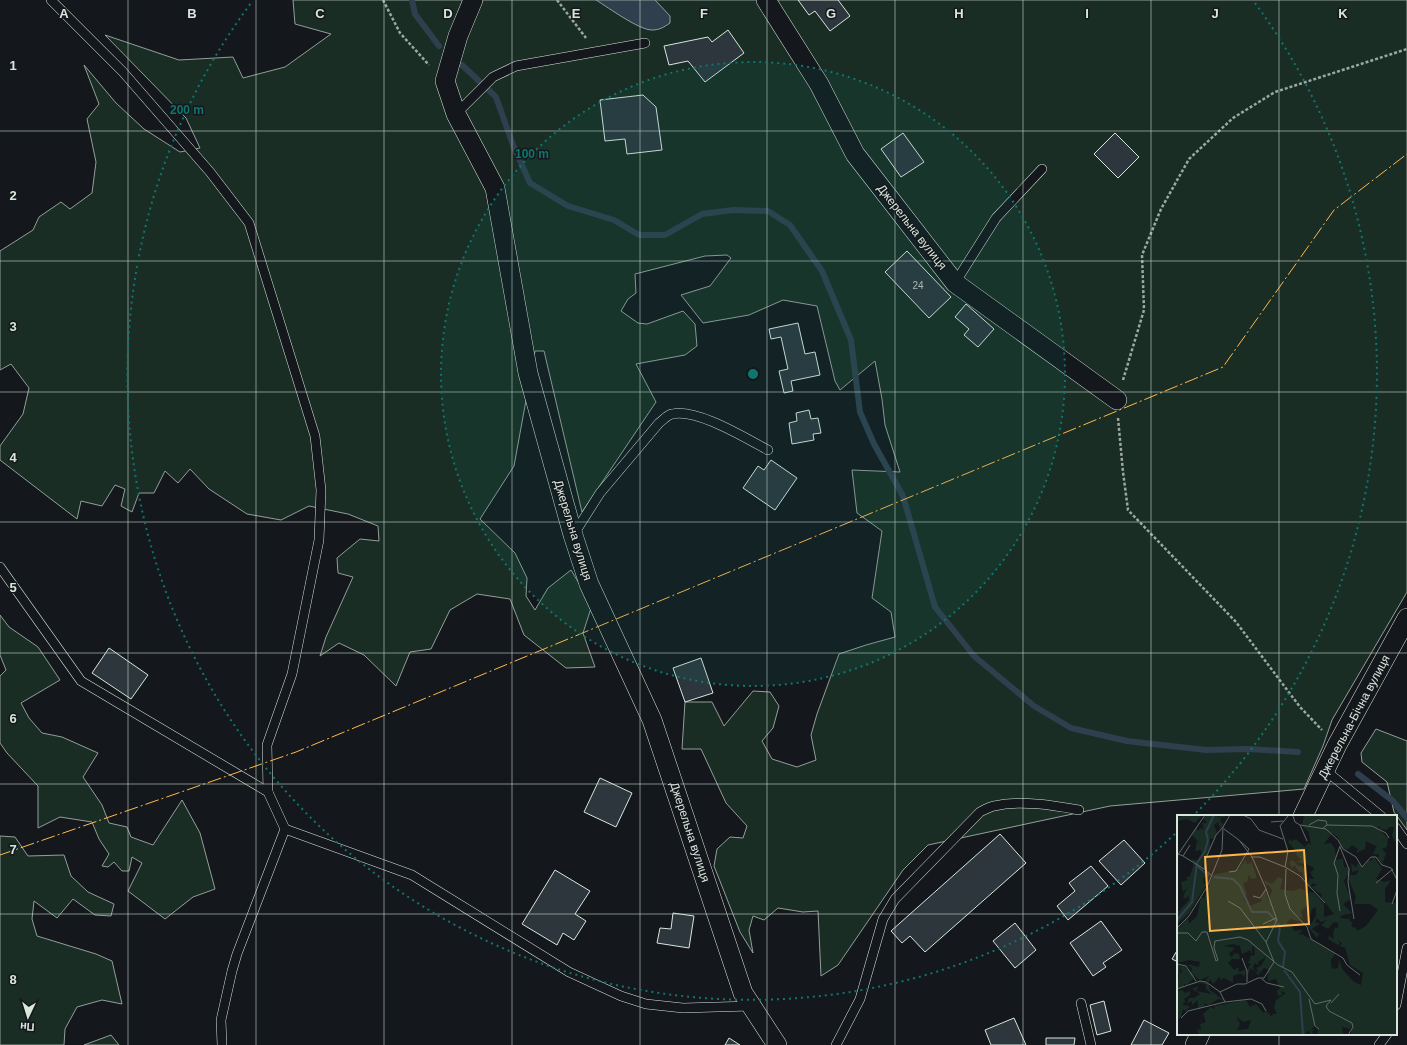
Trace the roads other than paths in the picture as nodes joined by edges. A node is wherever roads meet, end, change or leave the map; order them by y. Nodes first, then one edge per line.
1 (51, 0) edge
2 (473, 0) edge
3 (766, 0) edge
4 (645, 43) dead end
5 (456, 114) junction
6 (1042, 169) dead end
7 (956, 283) junction
8 (1117, 400) road end
9 (768, 450) dead end
10 (573, 535) junction
11 (0, 567) edge
12 (1407, 618) edge
13 (1325, 770) junction
14 (268, 792) junction
15 (1079, 810) dead end
16 (1303, 815) edge
17 (1380, 815) edge
18 (285, 829) junction
19 (1397, 829) edge
20 (1407, 844) edge
21 (1407, 948) edge
22 (1397, 1000) edge
23 (1081, 1003) dead end
24 (751, 1006) junction
25 (1200, 1035) edge
26 (1386, 1035) edge
27 (222, 1045) edge
28 (777, 1045) edge
29 (836, 1045) edge
30 (1091, 1045) edge
31 (1195, 1045) edge
32 (1379, 1045) edge

1 - 14 lane
2 - 5 street, Джерельна вулиця
3 - 7 street, Джерельна вулиця
4 - 5 lane
5 - 10 street, Джерельна вулиця
6 - 7 lane
7 - 8 street, Джерельна вулиця
9 - 10 lane
10 - 24 street, Джерельна вулиця
11 - 14 lane
12 - 13 street, Джерельна-Бічна вулиця
13 - 16 street, Джерельна-Бічна вулиця
13 - 17 lane
14 - 18 lane
15 - 29 lane
18 - 24 lane
18 - 27 lane
19 - 20 lane
21 - 22 lane
23 - 30 lane
24 - 28 street, Джерельна вулиця
25 - 31 street
26 - 32 lane

